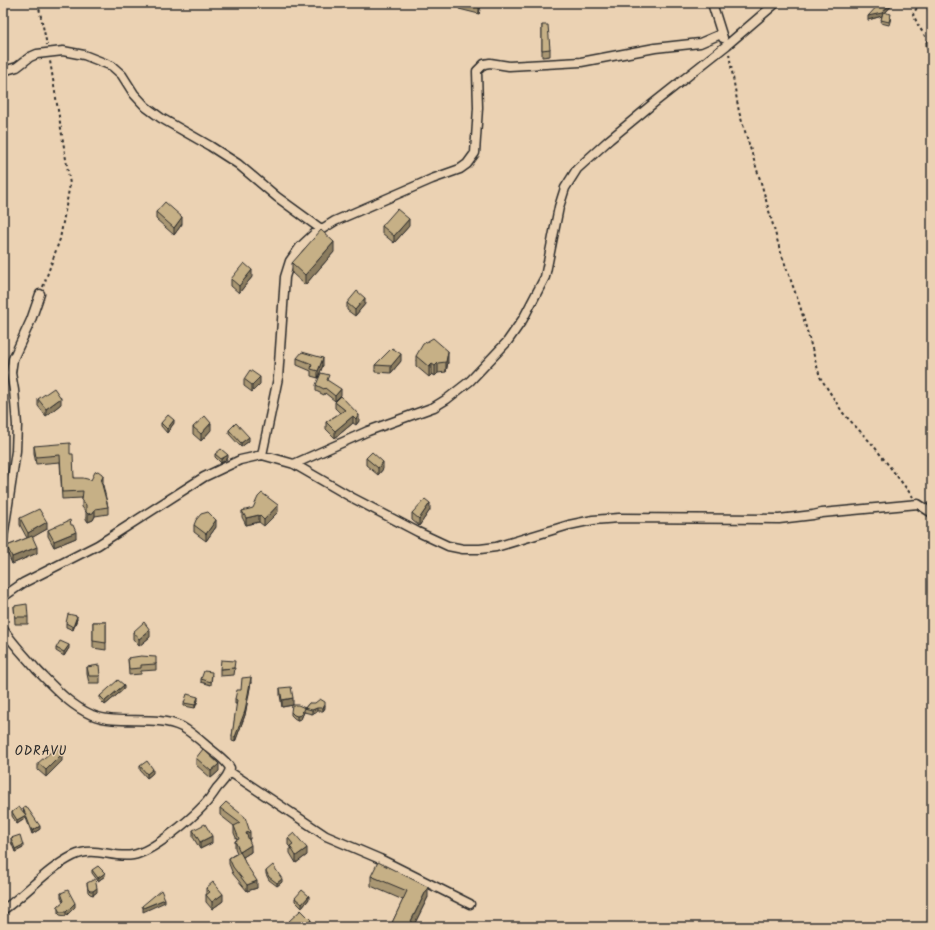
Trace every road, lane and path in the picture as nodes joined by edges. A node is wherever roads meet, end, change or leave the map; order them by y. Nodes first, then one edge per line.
1 (38, 3) edge
2 (712, 3) edge
3 (776, 3) edge
4 (920, 3) edge
5 (721, 34) junction
6 (932, 36) edge
7 (727, 45) junction
8 (49, 52) junction
9 (3, 71) edge
10 (322, 229) junction
11 (40, 294) joint
12 (262, 455) junction
13 (294, 464) junction
14 (918, 504) junction
15 (932, 513) edge
16 (3, 538) edge
17 (3, 597) edge
18 (3, 630) edge
19 (230, 772) junction
20 (470, 904) dead end
21 (3, 910) edge

1 - 8 path
2 - 5 street
3 - 7 street
4 - 6 path
5 - 7 street
5 - 10 street
7 - 13 street
7 - 14 path
8 - 9 street
8 - 10 street
8 - 11 path
10 - 12 street
11 - 16 street
12 - 13 street
12 - 17 street
13 - 14 street
14 - 15 street
18 - 19 street
19 - 20 street
19 - 21 street

